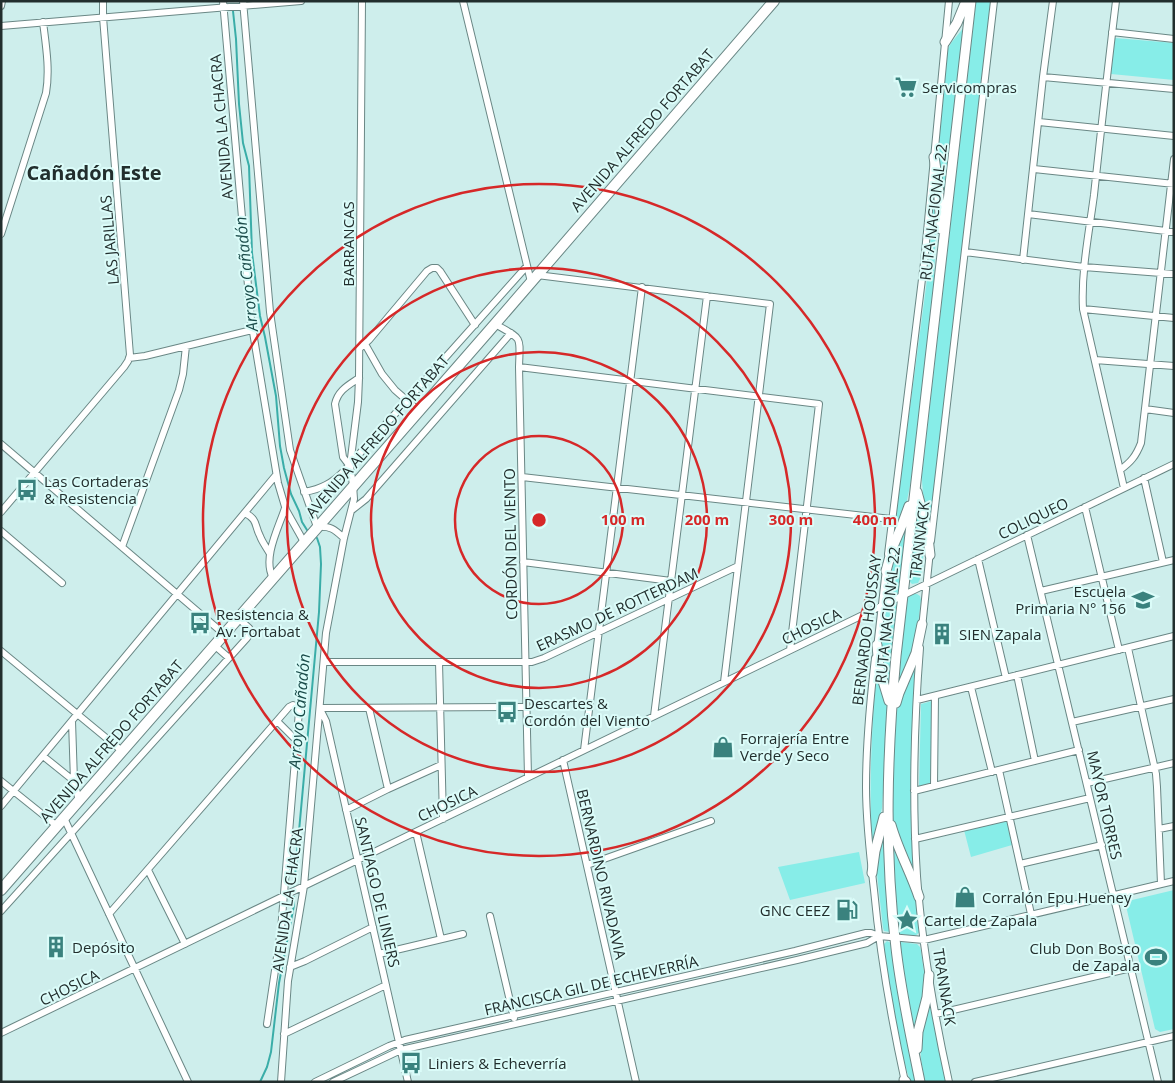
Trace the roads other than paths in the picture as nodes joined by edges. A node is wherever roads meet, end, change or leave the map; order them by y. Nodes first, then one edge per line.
1 (2, 1) edge
2 (103, 1) edge
3 (301, 1) edge
4 (362, 1) edge
5 (464, 1) edge
6 (774, 1) edge
7 (949, 1) edge
8 (966, 1) edge
9 (971, 1) edge
10 (994, 1) edge
11 (1053, 1) edge
12 (1116, 1) edge
13 (223, 4) edge
14 (243, 4) edge
15 (1, 6) edge
16 (103, 18) junction
17 (43, 22) junction
18 (1, 26) edge
19 (1112, 32) junction
20 (1174, 39) edge
21 (945, 42) junction
22 (1043, 77) junction
23 (1106, 83) junction
24 (1174, 89) edge
25 (1039, 122) junction
26 (1101, 128) junction
27 (1174, 136) edge
28 (934, 158) junction
29 (1174, 159) edge
30 (1034, 169) junction
31 (1096, 176) junction
32 (1172, 184) edge
33 (1028, 214) junction
34 (1091, 222) junction
35 (1165, 231) junction
36 (1174, 232) edge
37 (1, 234) edge
38 (965, 252) junction
39 (942, 257) junction
40 (1023, 260) junction
41 (527, 266) junction
42 (1084, 267) junction
43 (1160, 273) junction
44 (1174, 274) edge
45 (534, 278) junction
46 (642, 287) junction
47 (707, 296) junction
48 (1083, 309) junction
49 (1156, 316) junction
50 (1174, 318) edge
51 (494, 324) junction
52 (475, 325) junction
53 (252, 330) junction
54 (511, 333) junction
55 (186, 346) junction
56 (362, 346) junction
57 (129, 358) junction
58 (1095, 360) junction
59 (1150, 363) junction
60 (1174, 366) edge
61 (519, 367) junction
62 (359, 378) junction
63 (630, 381) junction
64 (695, 389) junction
65 (759, 396) junction
66 (407, 401) junction
67 (1145, 409) junction
68 (419, 411) junction
69 (1174, 412) edge
70 (1, 444) edge
71 (1174, 464) edge
72 (350, 466) junction
73 (1120, 470) junction
74 (34, 473) junction
75 (276, 475) junction
76 (522, 477) junction
77 (1144, 478) junction
78 (916, 479) junction
79 (354, 485) junction
80 (617, 488) junction
81 (1124, 488) junction
82 (304, 492) junction
83 (682, 495) junction
84 (746, 502) junction
85 (1085, 507) junction
86 (286, 508) junction
87 (807, 509) junction
88 (352, 510) junction
89 (1, 512) edge
90 (245, 513) junction
91 (891, 519) junction
92 (317, 527) junction
93 (1, 531) edge
94 (1027, 535) junction
95 (344, 538) junction
96 (304, 542) junction
97 (122, 547) junction
98 (270, 554) junction
99 (930, 555) junction
100 (978, 559) junction
101 (1174, 560) edge
102 (523, 562) junction
103 (1163, 562) junction
104 (738, 566) junction
105 (886, 571) junction
106 (606, 573) junction
107 (1102, 577) junction
108 (273, 578) junction
109 (671, 581) junction
110 (62, 583) dead end
111 (926, 584) junction
112 (1041, 591) junction
113 (177, 594) junction
114 (903, 595) junction
115 (669, 599) junction
116 (882, 605) junction
117 (238, 618) junction
118 (922, 624) junction
119 (599, 632) junction
120 (224, 634) junction
121 (1174, 636) edge
122 (877, 644) junction
123 (214, 645) junction
124 (1128, 648) junction
125 (790, 650) junction
126 (1119, 650) junction
127 (1, 651) edge
128 (228, 658) junction
129 (324, 662) junction
130 (440, 662) junction
131 (525, 663) junction
132 (1059, 665) junction
133 (1017, 675) junction
134 (1006, 678) junction
135 (724, 682) junction
136 (972, 686) junction
137 (935, 696) junction
138 (1174, 699) edge
139 (917, 700) junction
140 (1141, 707) junction
141 (320, 708) junction
142 (369, 708) junction
143 (440, 708) junction
144 (526, 708) junction
145 (78, 714) junction
146 (654, 716) junction
147 (891, 716) junction
148 (72, 721) junction
149 (277, 721) junction
150 (1072, 722) junction
151 (890, 735) junction
152 (296, 740) junction
153 (584, 750) junction
154 (1079, 750) junction
155 (122, 751) junction
156 (43, 756) junction
157 (563, 760) junction
158 (1035, 761) junction
159 (1174, 763) edge
160 (441, 765) junction
161 (1155, 768) junction
162 (995, 771) junction
163 (528, 777) junction
164 (1, 781) edge
165 (74, 781) junction
166 (1087, 783) junction
167 (934, 786) junction
168 (888, 787) junction
169 (388, 789) junction
170 (14, 791) junction
171 (914, 791) junction
172 (1090, 798) junction
173 (78, 801) junction
174 (1, 806) edge
175 (346, 810) junction
176 (888, 810) junction
177 (1009, 817) junction
178 (443, 819) junction
179 (711, 821) dead end
180 (60, 822) junction
181 (1174, 826) edge
182 (1159, 830) junction
183 (416, 832) junction
184 (71, 834) junction
185 (915, 839) junction
186 (1102, 845) junction
187 (358, 860) junction
188 (1020, 864) junction
189 (587, 866) junction
190 (148, 870) junction
191 (872, 873) junction
192 (1174, 881) edge
193 (1161, 884) junction
194 (304, 886) junction
195 (1, 890) edge
196 (1114, 895) junction
197 (284, 896) junction
198 (920, 897) junction
199 (1, 911) edge
200 (109, 914) junction
201 (1031, 914) junction
202 (490, 916) dead end
203 (373, 927) junction
204 (463, 934) dead end
205 (879, 936) junction
206 (895, 938) junction
207 (441, 939) junction
208 (924, 940) junction
209 (185, 944) junction
210 (795, 951) junction
211 (379, 954) junction
212 (798, 960) junction
213 (290, 967) junction
214 (135, 968) junction
215 (1131, 968) junction
216 (929, 975) junction
217 (386, 985) junction
218 (615, 992) junction
219 (617, 1001) junction
220 (936, 1014) junction
221 (513, 1015) junction
222 (267, 1024) dead end
223 (515, 1024) junction
224 (1, 1033) edge
225 (284, 1034) junction
226 (1174, 1036) edge
227 (1148, 1041) junction
228 (399, 1042) junction
229 (401, 1050) junction
230 (317, 1081) edge
231 (902, 1081) edge
232 (188, 1082) edge
233 (281, 1082) edge
234 (333, 1082) edge
235 (408, 1082) edge
236 (636, 1082) edge
237 (920, 1082) edge
238 (950, 1082) edge
239 (975, 1082) edge
240 (1158, 1082) edge

1 - 15 street
2 - 16 street, LAS JARILLAS
3 - 14 street
4 - 56 street, BARRANCAS
5 - 41 street
6 - 45 highway, AVENIDA ALFREDO FORTABAT
7 - 21 street, BERNARDO HOUSSAY
8 - 21 main road
9 - 39 main road, RUTA NACIONAL 22
10 - 38 street, TRANNACK
11 - 22 street
12 - 19 street
13 - 14 street
13 - 16 street
13 - 53 street, AVENIDA LA CHACRA
14 - 82 street
16 - 17 street
16 - 57 street, LAS JARILLAS
17 - 18 street
17 - 37 street
19 - 20 street
19 - 23 street
21 - 28 street, BERNARDO HOUSSAY
22 - 23 street
22 - 25 street
23 - 24 street
23 - 26 street
25 - 26 street
25 - 30 street
26 - 27 street
26 - 31 street
28 - 39 main road
28 - 91 street, BERNARDO HOUSSAY
29 - 32 street
30 - 31 street
30 - 33 street
31 - 32 street
31 - 34 street
32 - 35 street
33 - 34 street
33 - 40 street
34 - 35 street
34 - 42 street
35 - 36 street
35 - 43 street
38 - 40 street
38 - 99 street, TRANNACK
39 - 78 main road, RUTA NACIONAL 22
40 - 42 street
41 - 45 street
41 - 52 street
42 - 43 street
42 - 48 street
43 - 44 street
43 - 49 street
45 - 46 street
45 - 51 highway, AVENIDA ALFREDO FORTABAT
46 - 47 street
46 - 63 street
47 - 64 street
47 - 65 street
48 - 49 street
48 - 58 street
49 - 50 street
49 - 59 street
51 - 54 street
51 - 68 highway, AVENIDA ALFREDO FORTABAT
52 - 56 street
52 - 66 street
53 - 55 street
53 - 75 street, AVENIDA LA CHACRA
54 - 61 street, CORDÓN DEL VIENTO
54 - 88 street
55 - 57 street
55 - 97 street
56 - 62 street, BARRANCAS
56 - 66 street
57 - 74 street
58 - 59 street
58 - 73 street
59 - 60 street
59 - 67 street
61 - 63 street
61 - 76 street, CORDÓN DEL VIENTO
62 - 72 street, BARRANCAS
62 - 72 street
63 - 64 street
63 - 80 street
64 - 65 street
64 - 83 street
65 - 84 street
65 - 87 street
66 - 68 street
66 - 72 street
67 - 69 street
67 - 73 street
68 - 79 highway, AVENIDA ALFREDO FORTABAT
70 - 74 street
71 - 77 street, COLIQUEO
72 - 79 street, BARRANCAS
72 - 82 street
73 - 81 street
74 - 89 street
74 - 97 street
75 - 86 street, AVENIDA LA CHACRA
75 - 90 street
76 - 80 street
76 - 102 street, CORDÓN DEL VIENTO
77 - 81 street, COLIQUEO
77 - 103 street
78 - 99 main road
78 - 105 main road
78 - 114 main road, RUTA NACIONAL 22
79 - 88 street, AVENIDA LA CHACRA
79 - 92 highway, AVENIDA ALFREDO FORTABAT
80 - 83 street
80 - 106 street
81 - 85 street, COLIQUEO
82 - 92 street
83 - 84 street
83 - 109 street
84 - 87 street
84 - 104 street
85 - 94 street, COLIQUEO
85 - 107 street
86 - 96 street, AVENIDA LA CHACRA
86 - 98 street
87 - 91 street
87 - 125 street
88 - 95 street, AVENIDA LA CHACRA
90 - 98 street
90 - 113 street
91 - 105 street, BERNARDO HOUSSAY
92 - 95 street
92 - 96 highway, AVENIDA ALFREDO FORTABAT
93 - 110 street
94 - 100 street, COLIQUEO
94 - 112 street, MAYOR TORRES
95 - 129 street, AVENIDA LA CHACRA
96 - 108 highway, AVENIDA ALFREDO FORTABAT
97 - 113 street
98 - 108 street
99 - 111 street, TRANNACK
100 - 111 street, COLIQUEO
100 - 134 street
101 - 103 street
102 - 106 street
102 - 131 street, CORDÓN DEL VIENTO
103 - 107 street
104 - 115 street, ERASMO DE ROTTERDAM
104 - 135 street
105 - 116 street, BERNARDO HOUSSAY
106 - 109 street
106 - 119 street
107 - 112 street
107 - 126 street
108 - 117 highway, AVENIDA ALFREDO FORTABAT
109 - 115 street
111 - 114 street, COLIQUEO
111 - 118 street, TRANNACK
112 - 132 street, MAYOR TORRES
113 - 120 street
113 - 145 street
114 - 116 street, CHOSICA
114 - 147 main road, RUTA NACIONAL 22
115 - 119 street, ERASMO DE ROTTERDAM
115 - 146 street
116 - 122 street, BERNARDO HOUSSAY
116 - 125 street, CHOSICA
117 - 120 highway, AVENIDA ALFREDO FORTABAT
117 - 128 street
118 - 139 street, TRANNACK
118 - 151 main road
119 - 131 street, ERASMO DE ROTTERDAM
119 - 153 street
120 - 123 highway, AVENIDA ALFREDO FORTABAT
121 - 124 street
122 - 147 main road
122 - 191 street, BERNARDO HOUSSAY
123 - 128 street
123 - 155 highway, AVENIDA ALFREDO FORTABAT
124 - 126 street
124 - 140 street
125 - 135 street, CHOSICA
126 - 132 street
127 - 145 street
128 - 184 street
129 - 130 street, ERASMO DE ROTTERDAM
129 - 141 street, AVENIDA LA CHACRA
130 - 131 street, ERASMO DE ROTTERDAM
130 - 143 street
131 - 144 street, CORDÓN DEL VIENTO
132 - 133 street
132 - 150 street, MAYOR TORRES
133 - 134 street
133 - 158 street
134 - 136 street
135 - 146 street, CHOSICA
136 - 137 street
136 - 162 street
137 - 139 street
137 - 167 street
138 - 140 street
139 - 171 street, TRANNACK
140 - 150 street
140 - 161 street
141 - 142 street
141 - 175 street, SANTIAGO DE LINIERS
141 - 194 street, AVENIDA LA CHACRA
142 - 143 street
142 - 169 street
143 - 144 street
143 - 160 street
144 - 163 street, CORDÓN DEL VIENTO
145 - 148 street
145 - 155 street
146 - 153 street, CHOSICA
147 - 151 main road, RUTA NACIONAL 22
148 - 156 street
148 - 165 street
149 - 152 street
149 - 152 street, AVENIDA LA CHACRA
149 - 190 street
150 - 154 street, MAYOR TORRES
151 - 168 main road, RUTA NACIONAL 22
152 - 197 street, AVENIDA LA CHACRA
153 - 157 street, CHOSICA
154 - 158 street
154 - 166 street, MAYOR TORRES
155 - 173 highway, AVENIDA ALFREDO FORTABAT
156 - 165 street
156 - 170 street
157 - 163 street, CHOSICA
157 - 189 street, BERNARDINO RIVADAVIA
158 - 162 street
159 - 161 street
160 - 169 street
160 - 178 street
161 - 166 street
161 - 182 street
162 - 167 street
162 - 177 street
163 - 178 street, CHOSICA
164 - 170 street
165 - 173 street
166 - 172 street, MAYOR TORRES
167 - 171 street
168 - 176 main road, RUTA NACIONAL 22
168 - 191 main road
169 - 175 street
170 - 174 street
170 - 180 street
171 - 185 street, TRANNACK
172 - 177 street
172 - 186 street, MAYOR TORRES
173 - 180 highway, AVENIDA ALFREDO FORTABAT
175 - 187 street, SANTIAGO DE LINIERS
176 - 198 main road
176 - 206 main road, RUTA NACIONAL 22
177 - 185 street
177 - 188 street
178 - 183 street, CHOSICA
179 - 189 street
180 - 184 street
180 - 195 highway, AVENIDA ALFREDO FORTABAT
181 - 182 street
182 - 193 street
183 - 187 street, CHOSICA
183 - 207 street
184 - 199 street
184 - 200 street
185 - 198 street, TRANNACK
186 - 188 street
186 - 196 street, MAYOR TORRES
187 - 194 street, CHOSICA
187 - 203 street, SANTIAGO DE LINIERS
188 - 201 street
189 - 218 street, BERNARDINO RIVADAVIA
190 - 200 street
190 - 209 street
191 - 205 street, BERNARDO HOUSSAY
192 - 193 street, FRANCISCA GIL DE ECHEVERRÍA
193 - 196 street, FRANCISCA GIL DE ECHEVERRÍA
194 - 197 street, CHOSICA
194 - 213 street, AVENIDA LA CHACRA
196 - 201 street, FRANCISCA GIL DE ECHEVERRÍA
196 - 215 street, MAYOR TORRES
197 - 209 street, CHOSICA
197 - 222 street, AVENIDA LA CHACRA
198 - 208 street, TRANNACK
200 - 214 street
201 - 208 street, FRANCISCA GIL DE ECHEVERRÍA
202 - 221 street
203 - 211 street, SANTIAGO DE LINIERS
203 - 213 street
204 - 207 street
205 - 206 street, FRANCISCA GIL DE ECHEVERRÍA
205 - 210 street, FRANCISCA GIL DE ECHEVERRÍA
205 - 212 street, FRANCISCA GIL DE ECHEVERRÍA
205 - 231 street, BERNARDO HOUSSAY
206 - 208 street, FRANCISCA GIL DE ECHEVERRÍA
206 - 237 main road, RUTA NACIONAL 22
207 - 211 street
208 - 216 street, TRANNACK
209 - 214 street, CHOSICA
210 - 212 street
210 - 218 street, FRANCISCA GIL DE ECHEVERRÍA
211 - 217 street, SANTIAGO DE LINIERS
212 - 219 street, FRANCISCA GIL DE ECHEVERRÍA
213 - 225 street, AVENIDA LA CHACRA
214 - 224 street, CHOSICA
214 - 232 street
215 - 220 street
215 - 227 street, MAYOR TORRES
216 - 220 street, TRANNACK
216 - 237 main road
217 - 225 street
217 - 228 street, SANTIAGO DE LINIERS
218 - 219 street, BERNARDINO RIVADAVIA
218 - 221 street, FRANCISCA GIL DE ECHEVERRÍA
219 - 223 street, FRANCISCA GIL DE ECHEVERRÍA
219 - 236 street, BERNARDINO RIVADAVIA
220 - 238 street, TRANNACK
221 - 223 street
221 - 228 street, FRANCISCA GIL DE ECHEVERRÍA
223 - 229 street, FRANCISCA GIL DE ECHEVERRÍA
225 - 233 street, AVENIDA LA CHACRA
226 - 227 street
227 - 239 street
227 - 240 street, MAYOR TORRES
228 - 229 street, SANTIAGO DE LINIERS
228 - 230 street, FRANCISCA GIL DE ECHEVERRÍA
229 - 234 street, FRANCISCA GIL DE ECHEVERRÍA
229 - 235 street, SANTIAGO DE LINIERS

